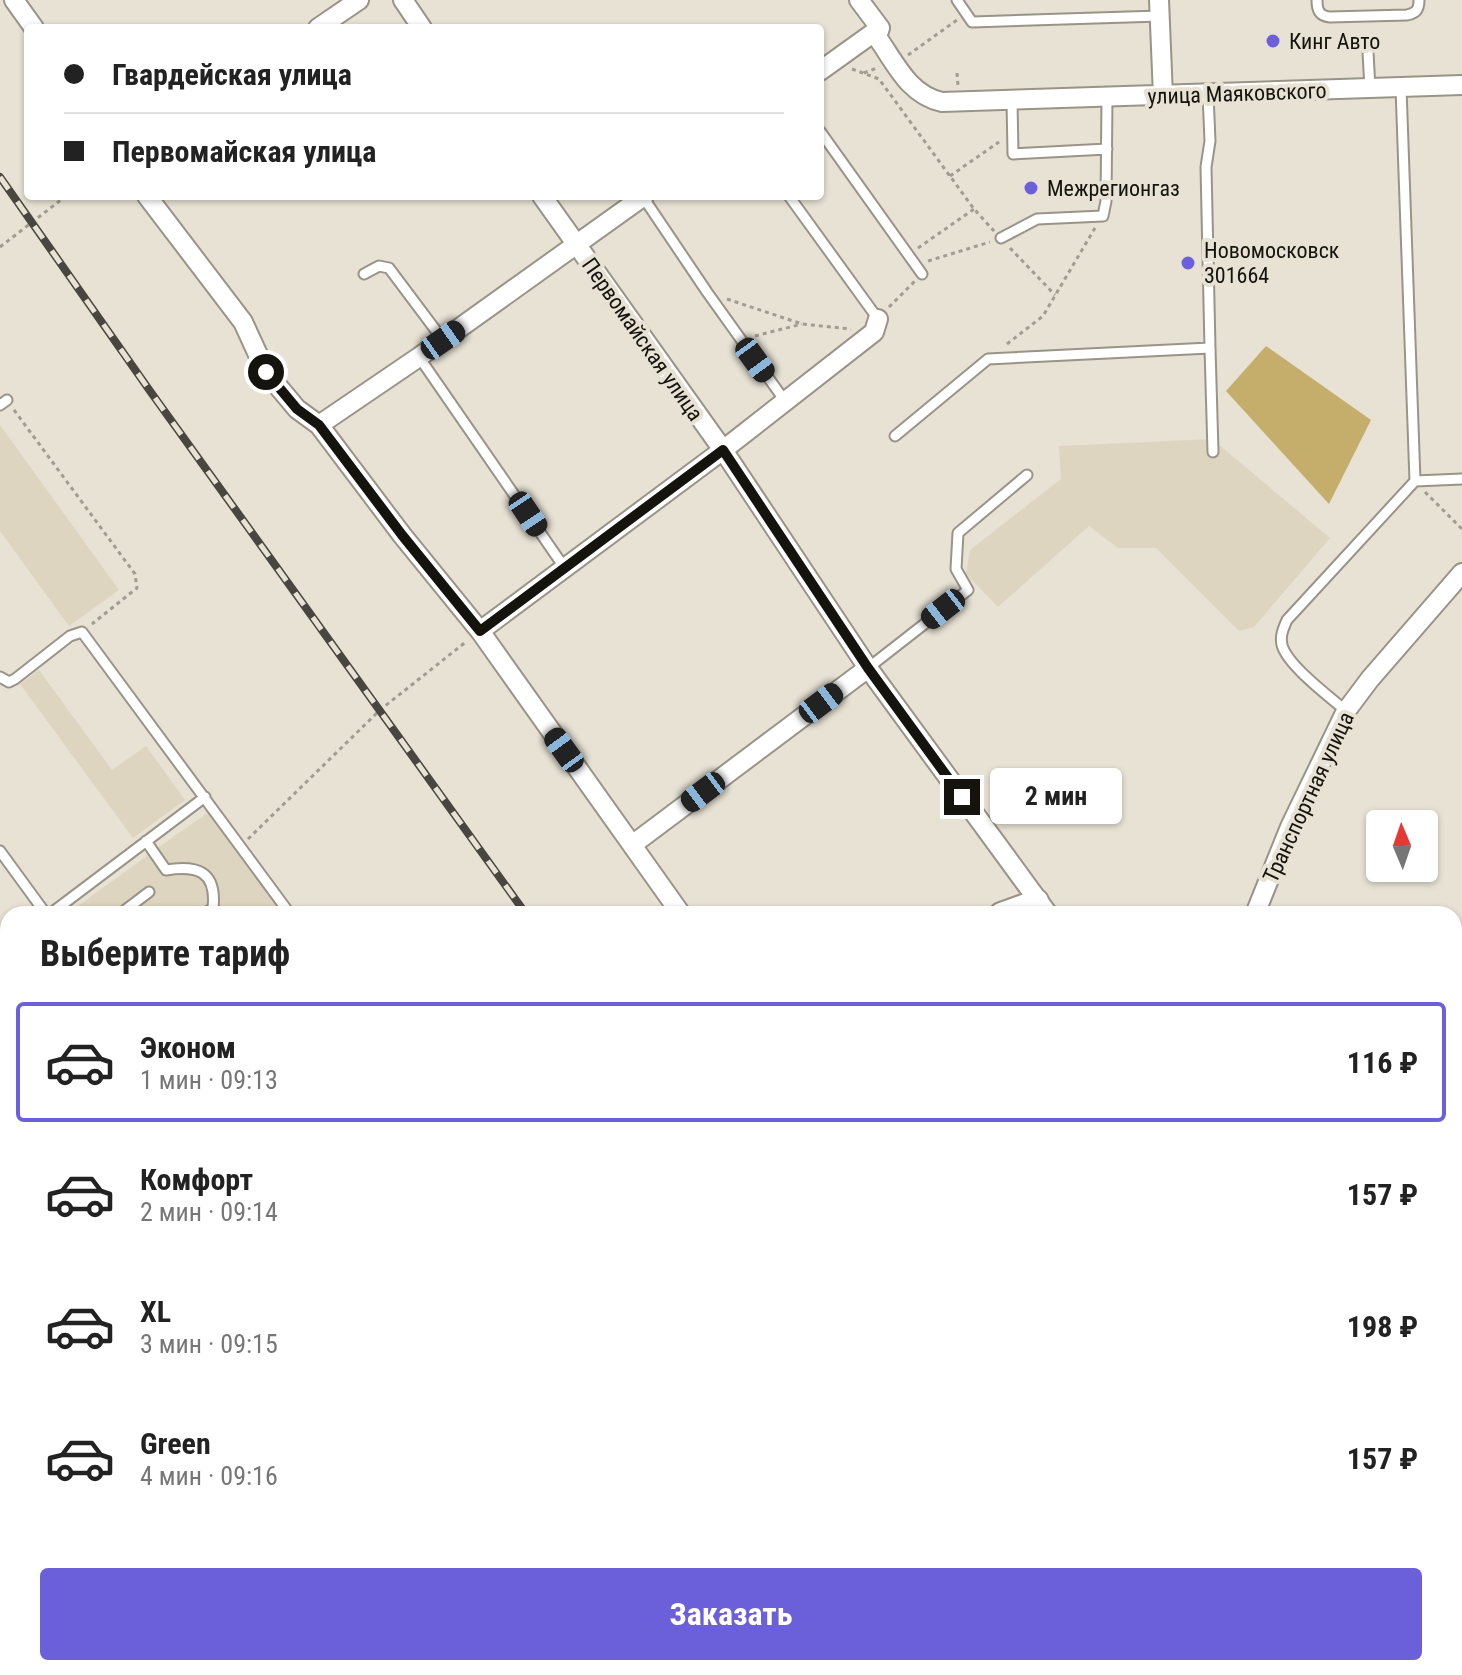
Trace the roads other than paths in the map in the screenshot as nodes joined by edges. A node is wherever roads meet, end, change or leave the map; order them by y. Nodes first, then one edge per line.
1 (14, 0) edge
2 (359, 0) edge
3 (403, 0) edge
4 (859, 0) edge
5 (957, 0) edge
6 (1317, 0) edge
7 (1419, 0) edge
8 (1160, 8) edge
9 (31, 24) edge
10 (324, 24) edge
11 (419, 24) edge
12 (880, 28) junction
13 (1368, 52) dead end
14 (826, 66) edge
15 (1462, 85) edge
16 (1401, 88) junction
17 (1370, 89) junction
18 (1208, 94) junction
19 (1163, 96) junction
20 (1107, 98) junction
21 (1012, 101) junction
22 (824, 137) edge
23 (1107, 149) junction
24 (150, 200) edge
25 (545, 200) edge
26 (638, 200) edge
27 (647, 200) edge
28 (792, 200) edge
29 (1001, 238) road end
30 (576, 245) junction
31 (919, 270) road end
32 (364, 274) dead end
33 (876, 325) joint
34 (443, 340) junction
35 (1210, 348) junction
36 (419, 357) junction
37 (785, 401) junction
38 (319, 425) junction
39 (895, 436) dead end
40 (723, 450) junction
41 (1213, 452) dead end
42 (1027, 475) dead end
43 (1462, 479) edge
44 (1415, 481) junction
45 (564, 567) junction
46 (1462, 573) edge
47 (480, 631) junction
48 (868, 668) junction
49 (0, 677) edge
50 (1346, 711) junction
51 (205, 797) junction
52 (146, 841) junction
53 (632, 845) junction
54 (0, 851) edge
55 (149, 892) dead end
56 (42, 906) edge
57 (59, 906) edge
58 (131, 906) edge
59 (213, 906) edge
60 (284, 906) edge
61 (675, 906) edge
62 (1041, 906) edge
63 (1258, 906) edge

1 - 9 street
2 - 10 street
3 - 11 street
4 - 12 street
5 - 8 lane
6 - 7 lane
8 - 19 street
12 - 14 street
12 - 21 street, улица Маяковского
13 - 17 lane
15 - 16 street, улица Маяковского
16 - 17 street, улица Маяковского
16 - 44 lane
17 - 18 street, улица Маяковского
18 - 19 street, улица Маяковского
18 - 35 lane
19 - 20 street, улица Маяковского
20 - 21 street, улица Маяковского
20 - 23 lane
21 - 23 lane
22 - 31 lane
23 - 29 lane
24 - 38 street
25 - 30 street, Первомайская улица
26 - 30 street
27 - 37 lane
28 - 33 lane
30 - 34 street
30 - 40 street, Первомайская улица
32 - 34 lane
33 - 37 street
34 - 36 street
35 - 39 lane
35 - 41 lane
36 - 38 street
36 - 45 lane
37 - 40 street
38 - 47 street
40 - 45 street
40 - 48 street, Первомайская улица
42 - 48 lane
43 - 44 lane
44 - 50 lane
45 - 47 street
46 - 50 street, Транспортная улица
47 - 53 street
48 - 53 street
48 - 62 street, Первомайская улица
49 - 51 lane
50 - 63 street, Транспортная улица
51 - 52 lane
51 - 60 lane
52 - 57 lane
52 - 59 lane
53 - 61 street
54 - 56 lane
55 - 58 lane

